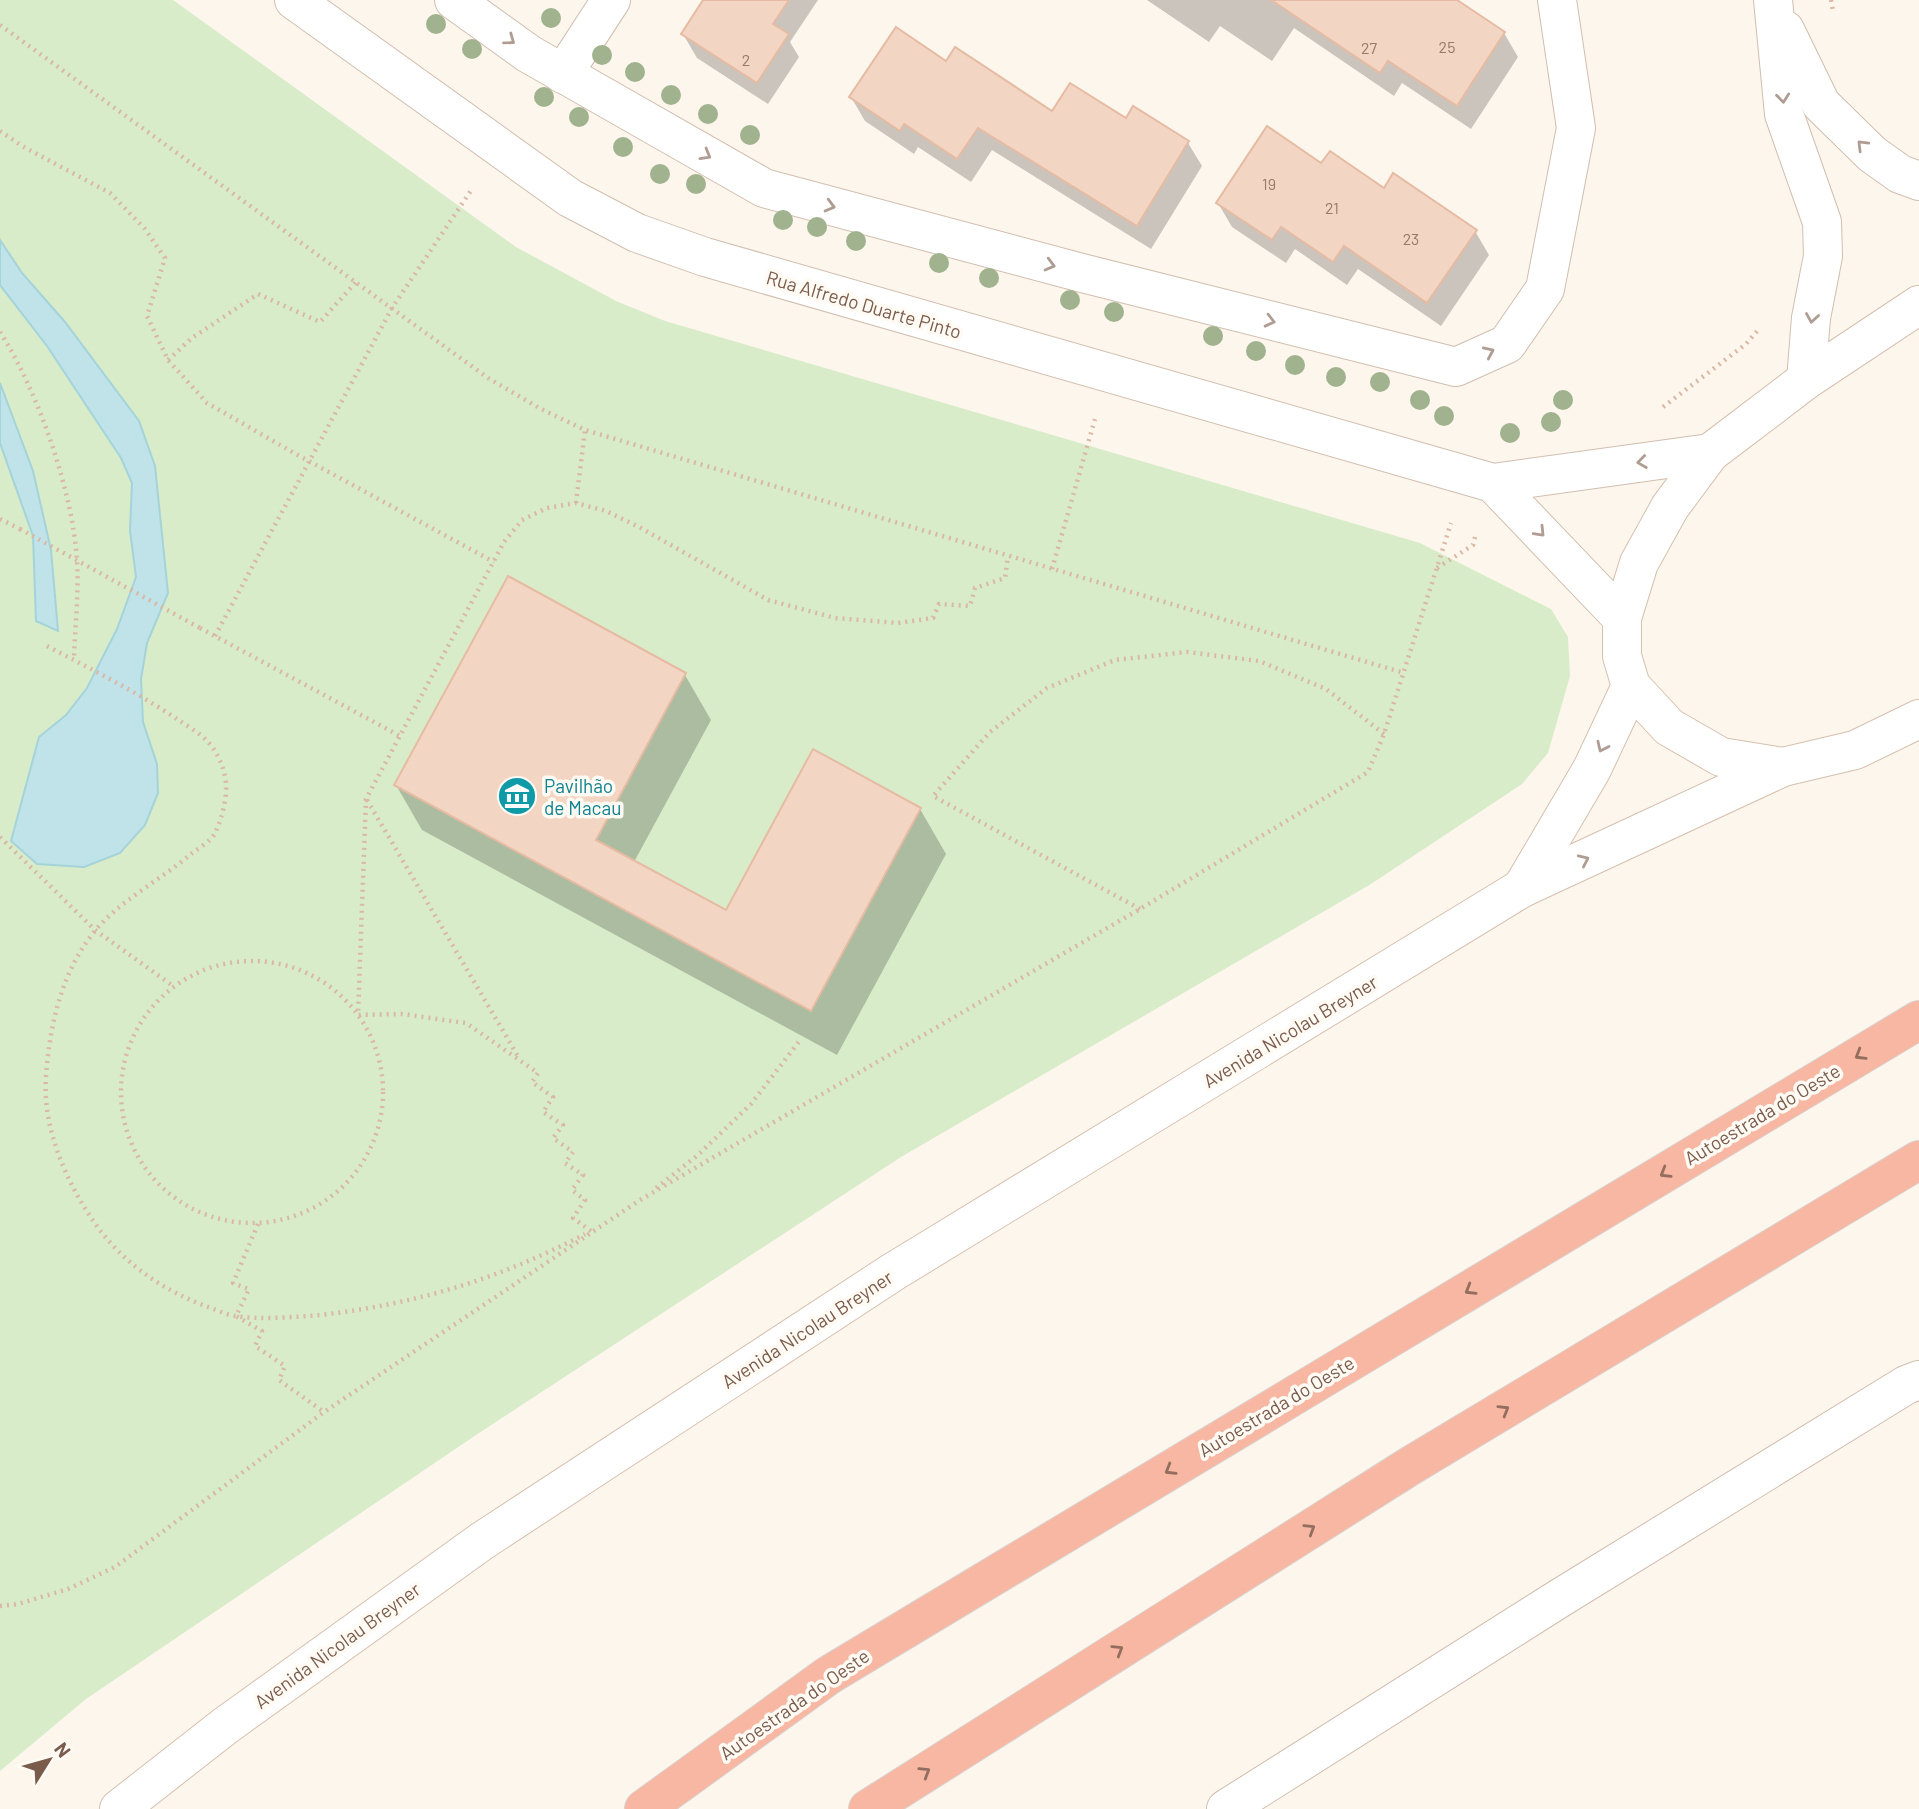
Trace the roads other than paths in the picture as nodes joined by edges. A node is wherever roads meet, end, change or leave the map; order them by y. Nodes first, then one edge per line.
1 (294, 0) edge
2 (454, 0) edge
3 (611, 0) edge
4 (1557, 0) edge
5 (1773, 3) edge
6 (563, 74) junction
7 (1919, 181) edge
8 (1919, 305) edge
9 (1806, 380) junction
10 (1710, 453) junction
11 (1481, 480) junction
12 (1622, 618) junction
13 (1631, 686) junction
14 (1919, 719) edge
15 (1783, 767) junction
16 (1522, 888) junction
17 (1919, 1020) edge
18 (1919, 1160) edge
19 (1919, 1380) edge
20 (118, 1809) edge
21 (645, 1809) edge
22 (868, 1809) edge
23 (1226, 1809) edge

1 - 11 street, Rua Alfredo Duarte Pinto
2 -> 6 street
3 - 6 street
6 -> 4 street
7 -> 5 street
5 -> 9 street
8 - 9 street
9 - 10 street
10 -> 11 street, Rua Alfredo Duarte Pinto
10 - 12 street, Avenida Nicolau Breyner
11 -> 12 street
12 - 13 street, Avenida Nicolau Breyner
13 - 15 street, Avenida Nicolau Breyner
13 -> 16 street, Avenida Nicolau Breyner
14 - 15 street, Avenida Nicolau Breyner
16 -> 15 street, Avenida Nicolau Breyner
16 - 20 street, Avenida Nicolau Breyner
17 -> 21 highway, Autoestrada do Oeste
22 -> 18 highway
19 - 23 street

